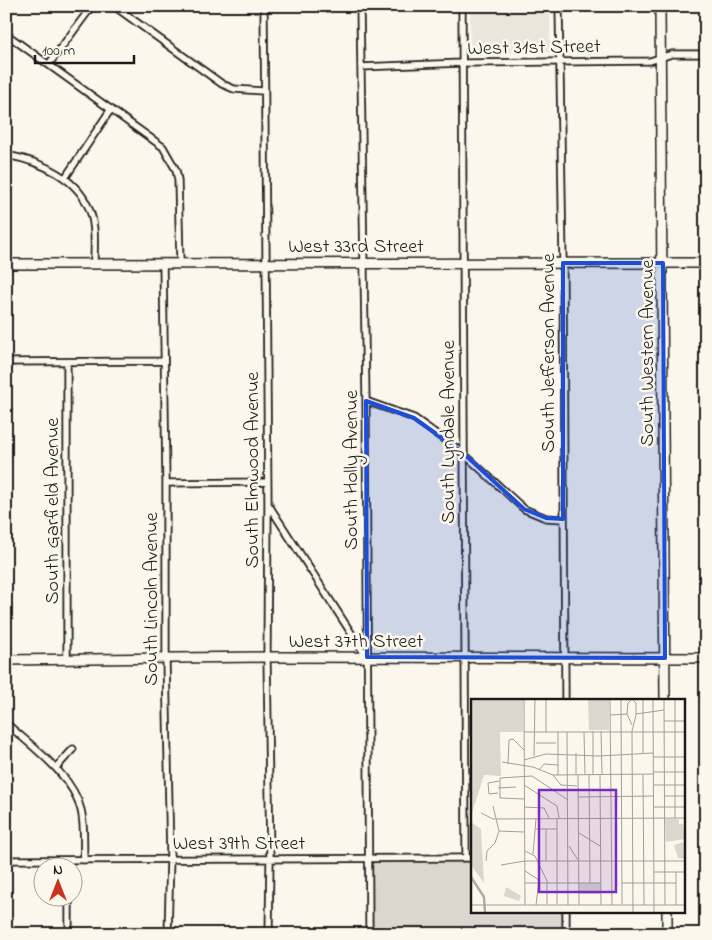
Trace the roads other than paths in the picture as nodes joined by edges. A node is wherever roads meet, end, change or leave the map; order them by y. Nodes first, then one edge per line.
1 (92, 6) edge
2 (114, 6) edge
3 (264, 6) edge
4 (360, 6) edge
5 (462, 6) edge
6 (559, 6) edge
7 (660, 6) edge
8 (6, 34) edge
9 (706, 54) edge
10 (660, 58) junction
11 (560, 62) junction
12 (462, 63) junction
13 (49, 64) junction
14 (361, 67) junction
15 (263, 91) junction
16 (111, 109) junction
17 (6, 155) edge
18 (65, 178) junction
19 (94, 263) junction
20 (163, 263) junction
21 (180, 263) junction
22 (266, 263) junction
23 (364, 263) junction
24 (464, 263) junction
25 (563, 263) junction
26 (663, 263) junction
27 (706, 263) edge
28 (6, 264) edge
29 (164, 361) junction
30 (6, 362) edge
31 (67, 363) junction
32 (366, 402) junction
33 (463, 454) junction
34 (266, 482) junction
35 (166, 483) junction
36 (268, 504) junction
37 (563, 519) junction
38 (267, 657) junction
39 (367, 657) junction
40 (464, 657) junction
41 (564, 658) junction
42 (664, 658) junction
43 (706, 658) edge
44 (166, 659) junction
45 (6, 660) edge
46 (67, 660) junction
47 (565, 699) edge
48 (665, 699) edge
49 (6, 723) edge
50 (73, 748) dead end
51 (56, 768) junction
52 (170, 858) junction
53 (270, 858) junction
54 (369, 858) junction
55 (469, 858) edge
56 (6, 860) edge
57 (32, 860) edge
58 (84, 860) joint
59 (69, 908) edge
60 (566, 912) edge
61 (667, 912) edge
62 (69, 934) edge
63 (168, 934) edge
64 (270, 934) edge
65 (369, 934) edge
66 (566, 934) edge
67 (667, 934) edge

1 - 13 street
2 - 15 street
3 - 15 street, South Elmwood Avenue
4 - 14 street, South Holly Avenue
5 - 12 street, South Lyndale Avenue
6 - 11 street, South Jefferson Avenue
7 - 10 street, South Western Avenue
8 - 13 street
9 - 10 street, West 31st Street
10 - 11 street, West 31st Street
10 - 26 street, South Western Avenue
11 - 12 street, West 31st Street
11 - 25 street, South Jefferson Avenue
12 - 14 street, West 31st Street
12 - 24 street, South Lyndale Avenue
13 - 16 street
14 - 23 street, South Holly Avenue
15 - 22 street, South Elmwood Avenue
16 - 18 street
16 - 21 street
17 - 18 street
18 - 19 street
19 - 20 street, West 33rd Street
19 - 28 street, West 33rd Street
20 - 21 street, West 33rd Street
20 - 29 street, South Lincoln Avenue
21 - 22 street, West 33rd Street
22 - 23 street, West 33rd Street
22 - 34 street, South Elmwood Avenue
23 - 24 street, West 33rd Street
23 - 32 street, South Holly Avenue
24 - 25 street, West 33rd Street
24 - 33 street, South Lyndale Avenue
25 - 26 street, West 33rd Street
25 - 37 street, South Jefferson Avenue
26 - 27 street, West 33rd Street
26 - 42 street, South Western Avenue
29 - 31 street
29 - 35 street, South Lincoln Avenue
30 - 31 street
31 - 46 street, South Garfield Avenue
32 - 33 street
32 - 39 street, South Holly Avenue
33 - 37 street
33 - 40 street, South Lyndale Avenue
34 - 35 street
34 - 36 street, South Elmwood Avenue
35 - 44 street, South Lincoln Avenue
36 - 38 street, South Elmwood Avenue
36 - 39 street
37 - 41 street, South Jefferson Avenue
38 - 39 street, West 37th Street
38 - 44 street, West 37th Street
38 - 53 street, South Elmwood Avenue
39 - 40 street, West 37th Street
39 - 54 street, South Holly Avenue
40 - 41 street, West 37th Street
40 - 55 street, South Lyndale Avenue
41 - 42 street, West 37th Street
41 - 47 street, South Jefferson Avenue
42 - 43 street, West 37th Street
42 - 48 street, South Western Avenue
44 - 46 street, West 37th Street
44 - 52 street, South Lincoln Avenue
45 - 46 street, West 37th Street
49 - 51 street
50 - 51 street
51 - 58 street
52 - 53 street, West 39th Street
52 - 58 street, West 39th Street
52 - 63 street, South Lincoln Avenue
53 - 54 street, West 39th Street
53 - 64 street, South Elmwood Avenue
54 - 55 street, West 39th Street
54 - 65 street, South Holly Avenue
56 - 57 street, West 39th Street
59 - 62 street
60 - 66 street
61 - 67 street

